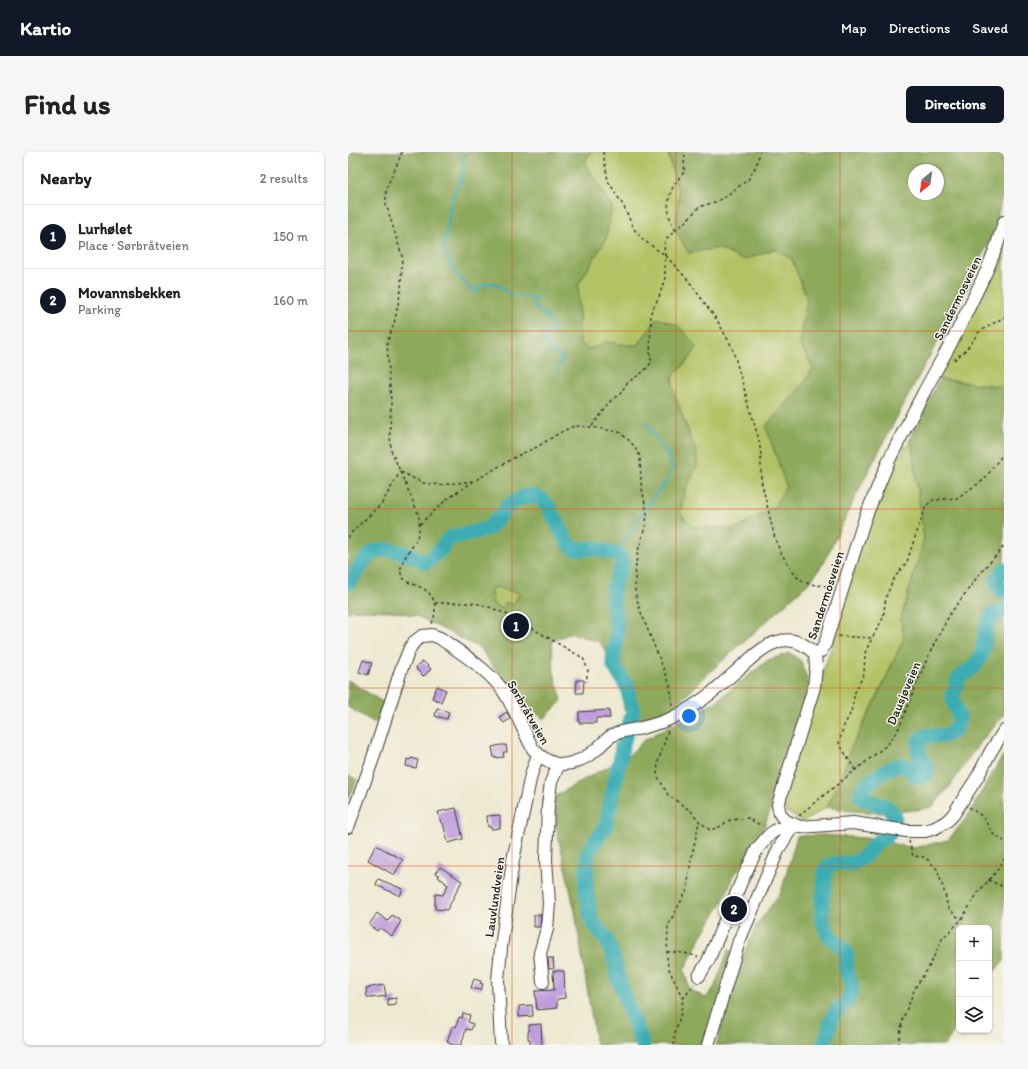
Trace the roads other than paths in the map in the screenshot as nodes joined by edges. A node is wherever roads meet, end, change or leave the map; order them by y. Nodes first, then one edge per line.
1 (1004, 222) edge
2 (815, 654) junction
3 (1004, 731) edge
4 (538, 755) junction
5 (559, 764) junction
6 (794, 824) junction
7 (348, 827) edge
8 (700, 976) road end
9 (543, 982) dead end
10 (501, 1045) edge
11 (708, 1045) edge

1 - 2 street, Sandermosveien
2 - 5 street
2 - 6 street, Sandermosveien
3 - 6 street
4 - 5 street, Sørbråtveien
4 - 7 street, Sørbråtveien
4 - 10 street, Lauvlundveien
5 - 9 street
6 - 8 street
6 - 11 street

